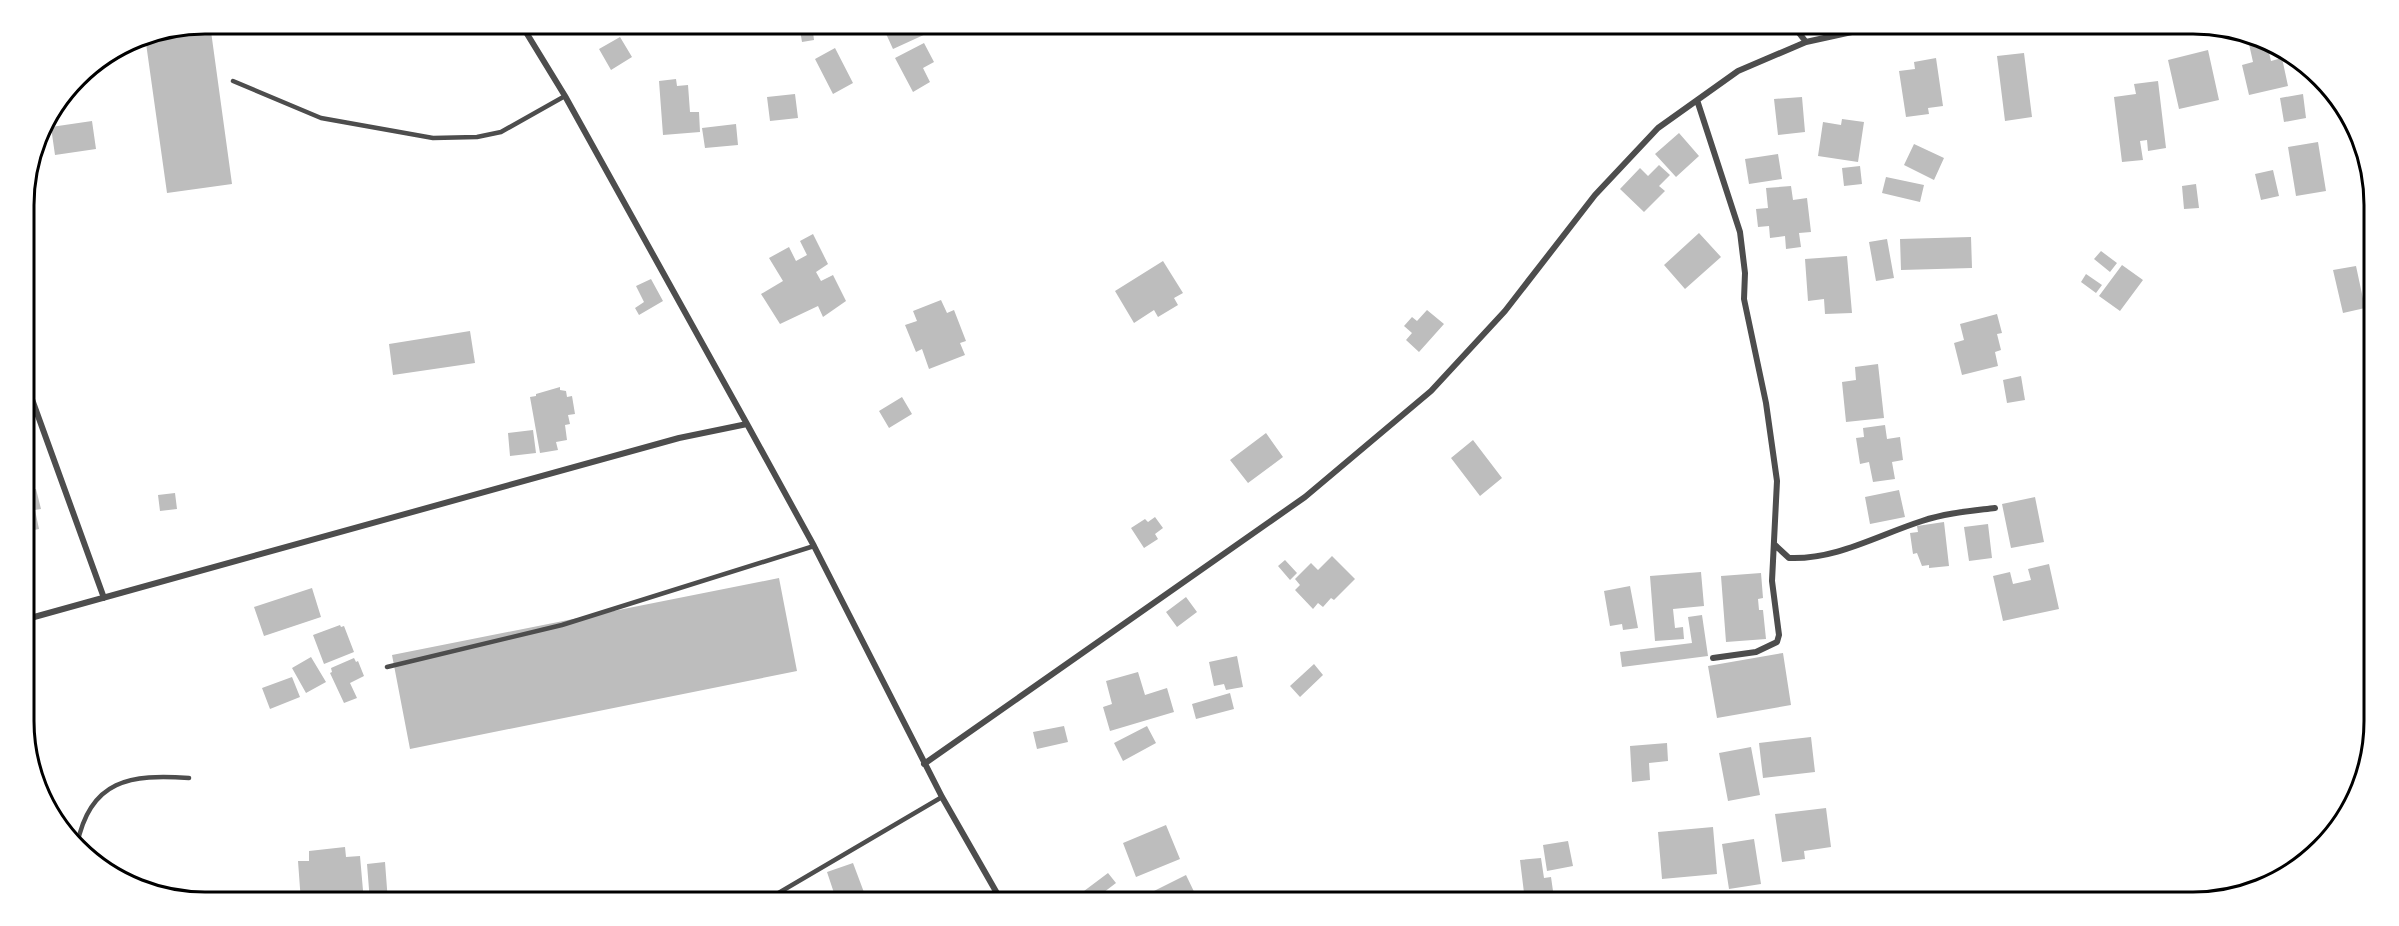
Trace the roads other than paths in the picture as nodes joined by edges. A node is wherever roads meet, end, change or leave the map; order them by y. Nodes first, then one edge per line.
1 (1800, 34) edge
2 (1842, 34) edge
3 (528, 35) edge
4 (1806, 42) junction
5 (233, 81) dead end
6 (565, 96) junction
7 (1696, 100) junction
8 (35, 406) edge
9 (747, 424) junction
10 (1995, 508) dead end
11 (1775, 545) junction
12 (813, 546) junction
13 (104, 598) junction
14 (34, 617) edge
15 (1713, 658) dead end
16 (387, 667) dead end
17 (924, 764) junction
18 (189, 778) dead end
19 (942, 797) junction
20 (80, 836) edge
21 (781, 892) edge
22 (996, 892) edge

1 - 4 street
2 - 4 street
3 - 6 street
4 - 7 street
5 - 6 lane
6 - 9 street
7 - 11 street
7 - 17 street
8 - 13 street
9 - 12 street
9 - 13 street
10 - 11 street
11 - 15 street
12 - 16 lane
12 - 17 street
13 - 14 street
17 - 19 street
18 - 20 lane
19 - 21 lane
19 - 22 street

